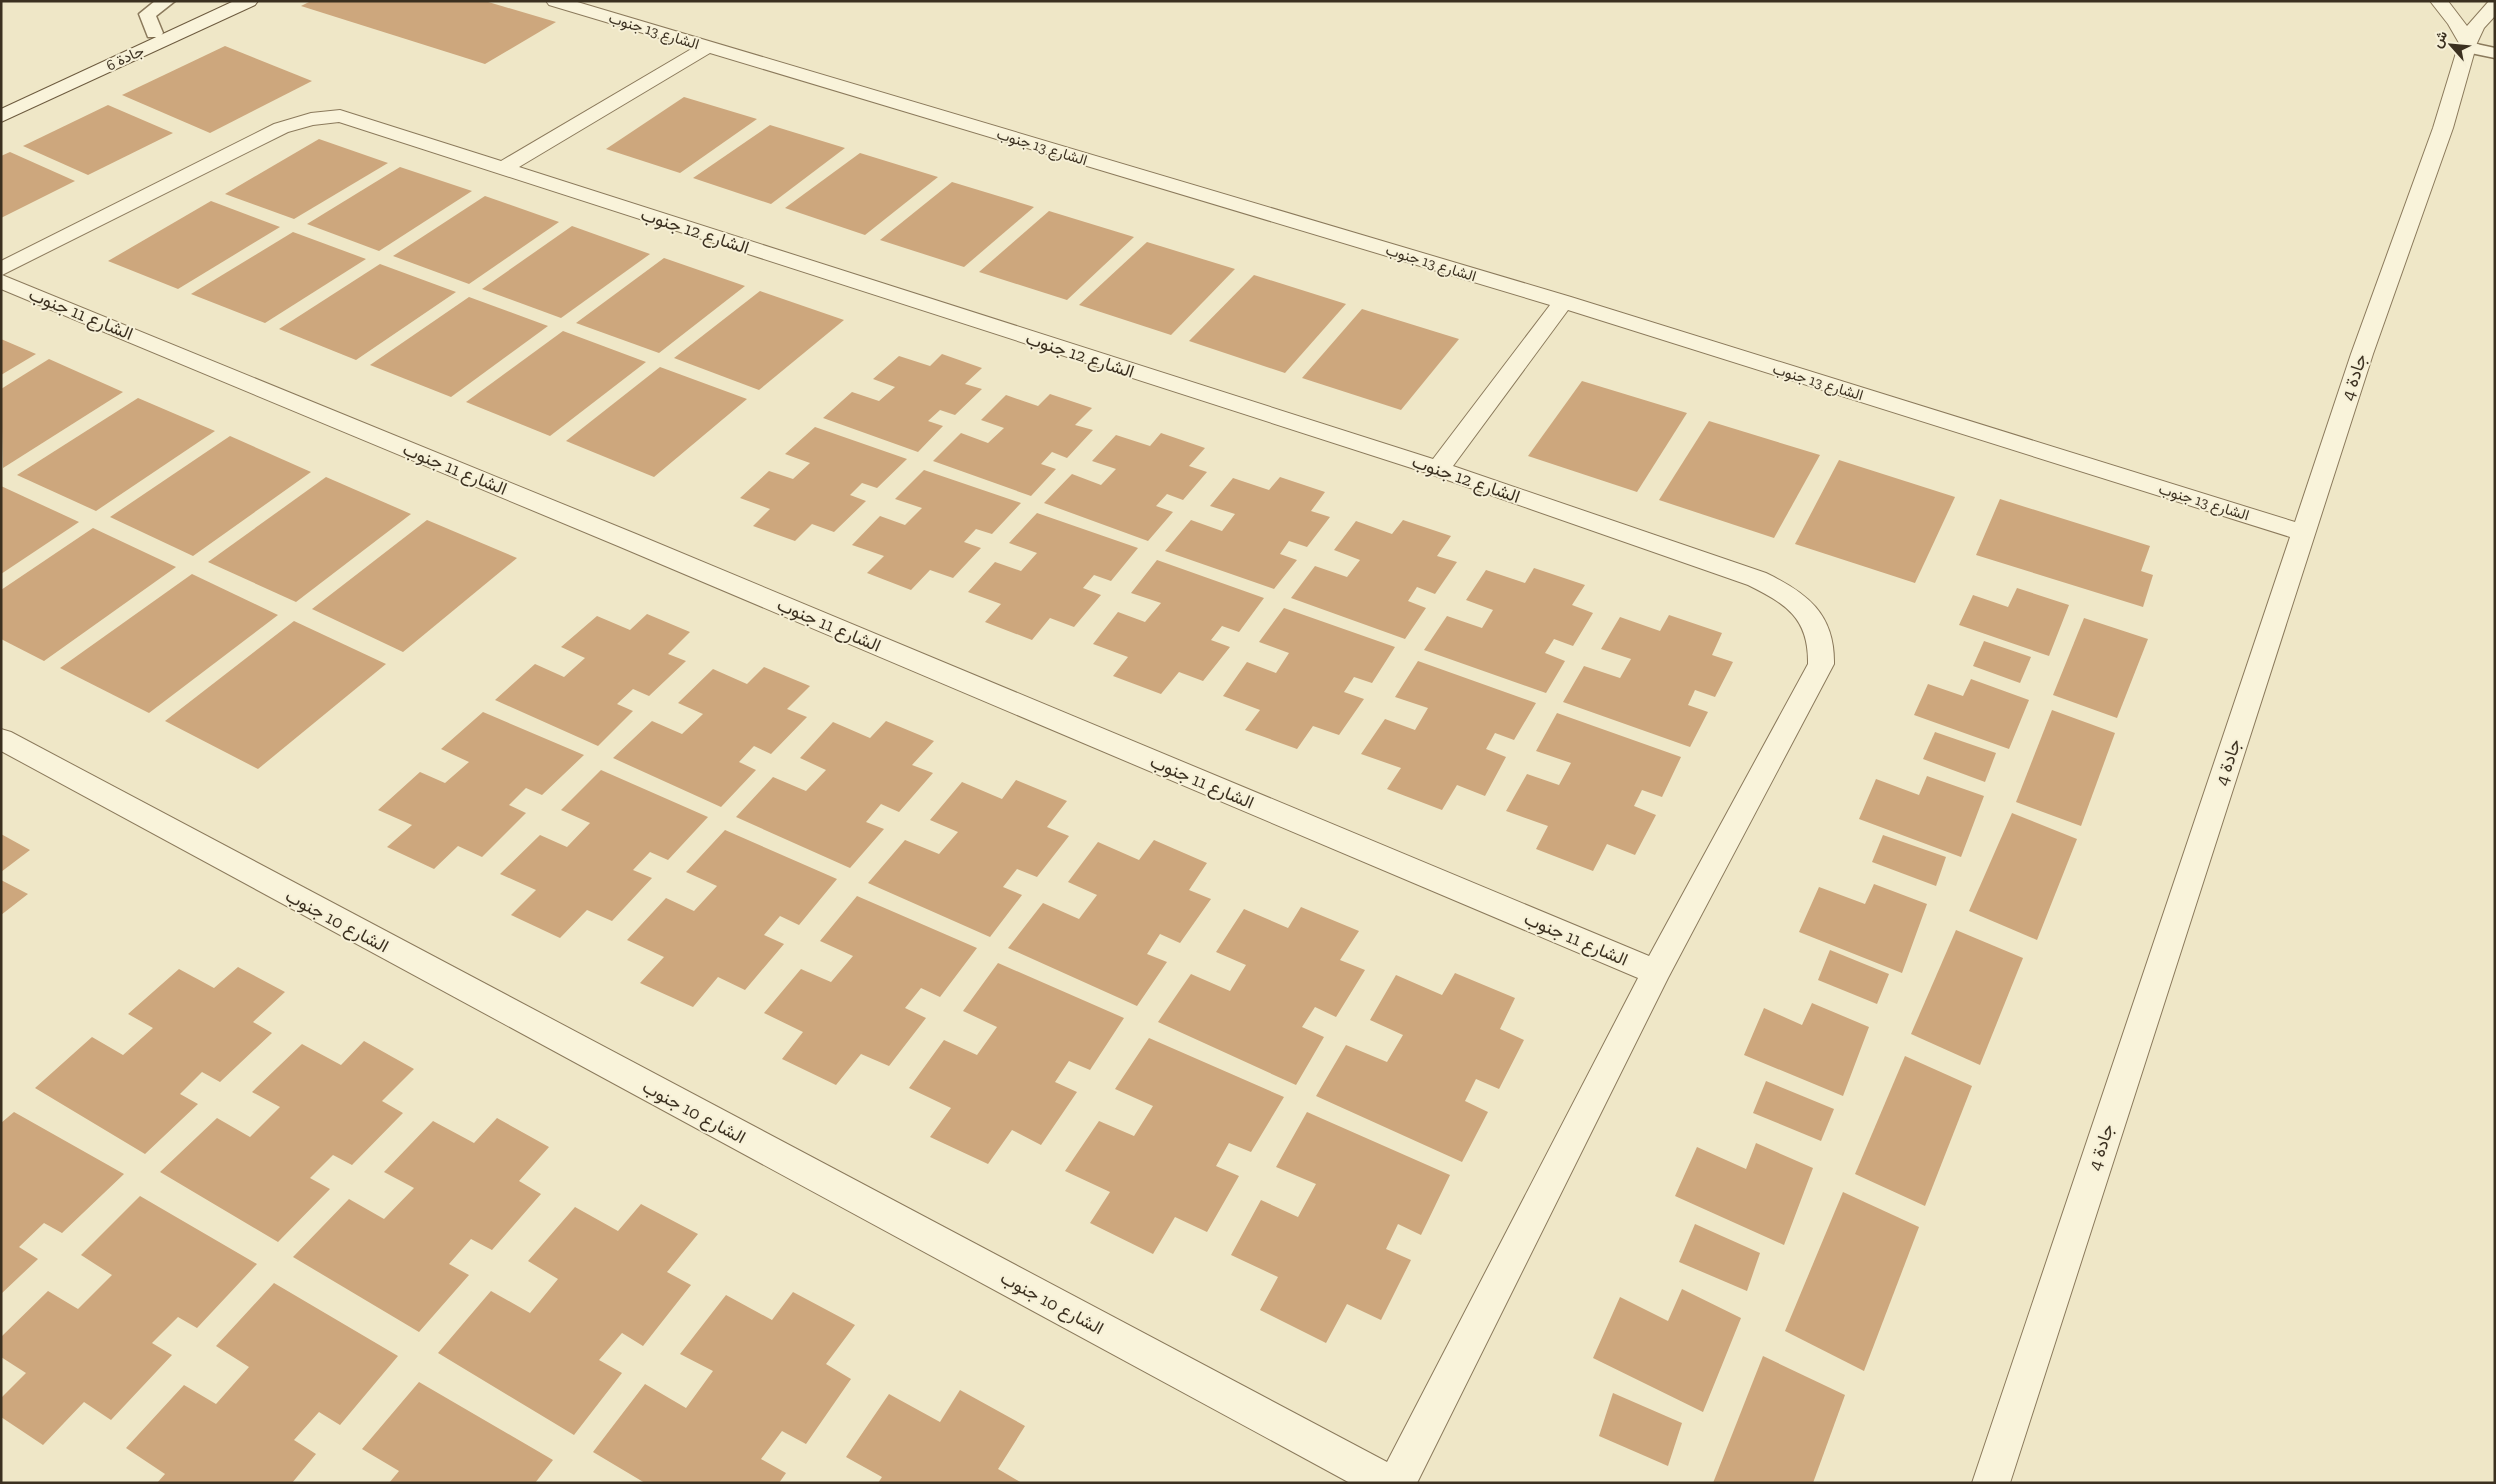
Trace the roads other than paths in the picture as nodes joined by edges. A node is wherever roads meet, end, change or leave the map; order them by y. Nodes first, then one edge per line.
1 (167, 1) edge
2 (223, 1) edge
3 (249, 1) edge
4 (555, 1) edge
5 (2439, 1) edge
6 (2495, 5) edge
7 (154, 33) junction
8 (2468, 45) junction
9 (707, 46) junction
10 (2495, 53) edge
11 (1, 103) edge
12 (1, 116) edge
13 (503, 168) junction
14 (1, 269) edge
15 (1, 281) edge
16 (1564, 302) junction
17 (1438, 469) junction
18 (2304, 533) junction
19 (1, 739) edge
20 (1656, 972) junction
21 (1388, 1483) edge
22 (1397, 1483) edge
23 (1991, 1483) edge

1 - 7 lane
2 - 7 street, جادة 6
3 - 12 street, جادة 6
4 - 9 street, الشارع 13 جنوب
5 - 8 street
6 - 8 street, جادة 4
7 - 11 street, جادة 6
8 - 10 lane
8 - 18 street, جادة 4
9 - 13 street
9 - 16 street, الشارع 13 جنوب
13 - 14 street, الشارع 12 جنوب
13 - 17 street, الشارع 12 جنوب
15 - 20 street, الشارع 11 جنوب
16 - 17 street
16 - 18 street, الشارع 13 جنوب
17 - 20 street, الشارع 12 جنوب
18 - 23 street, جادة 4
19 - 21 street, الشارع 10 جنوب
20 - 22 street

